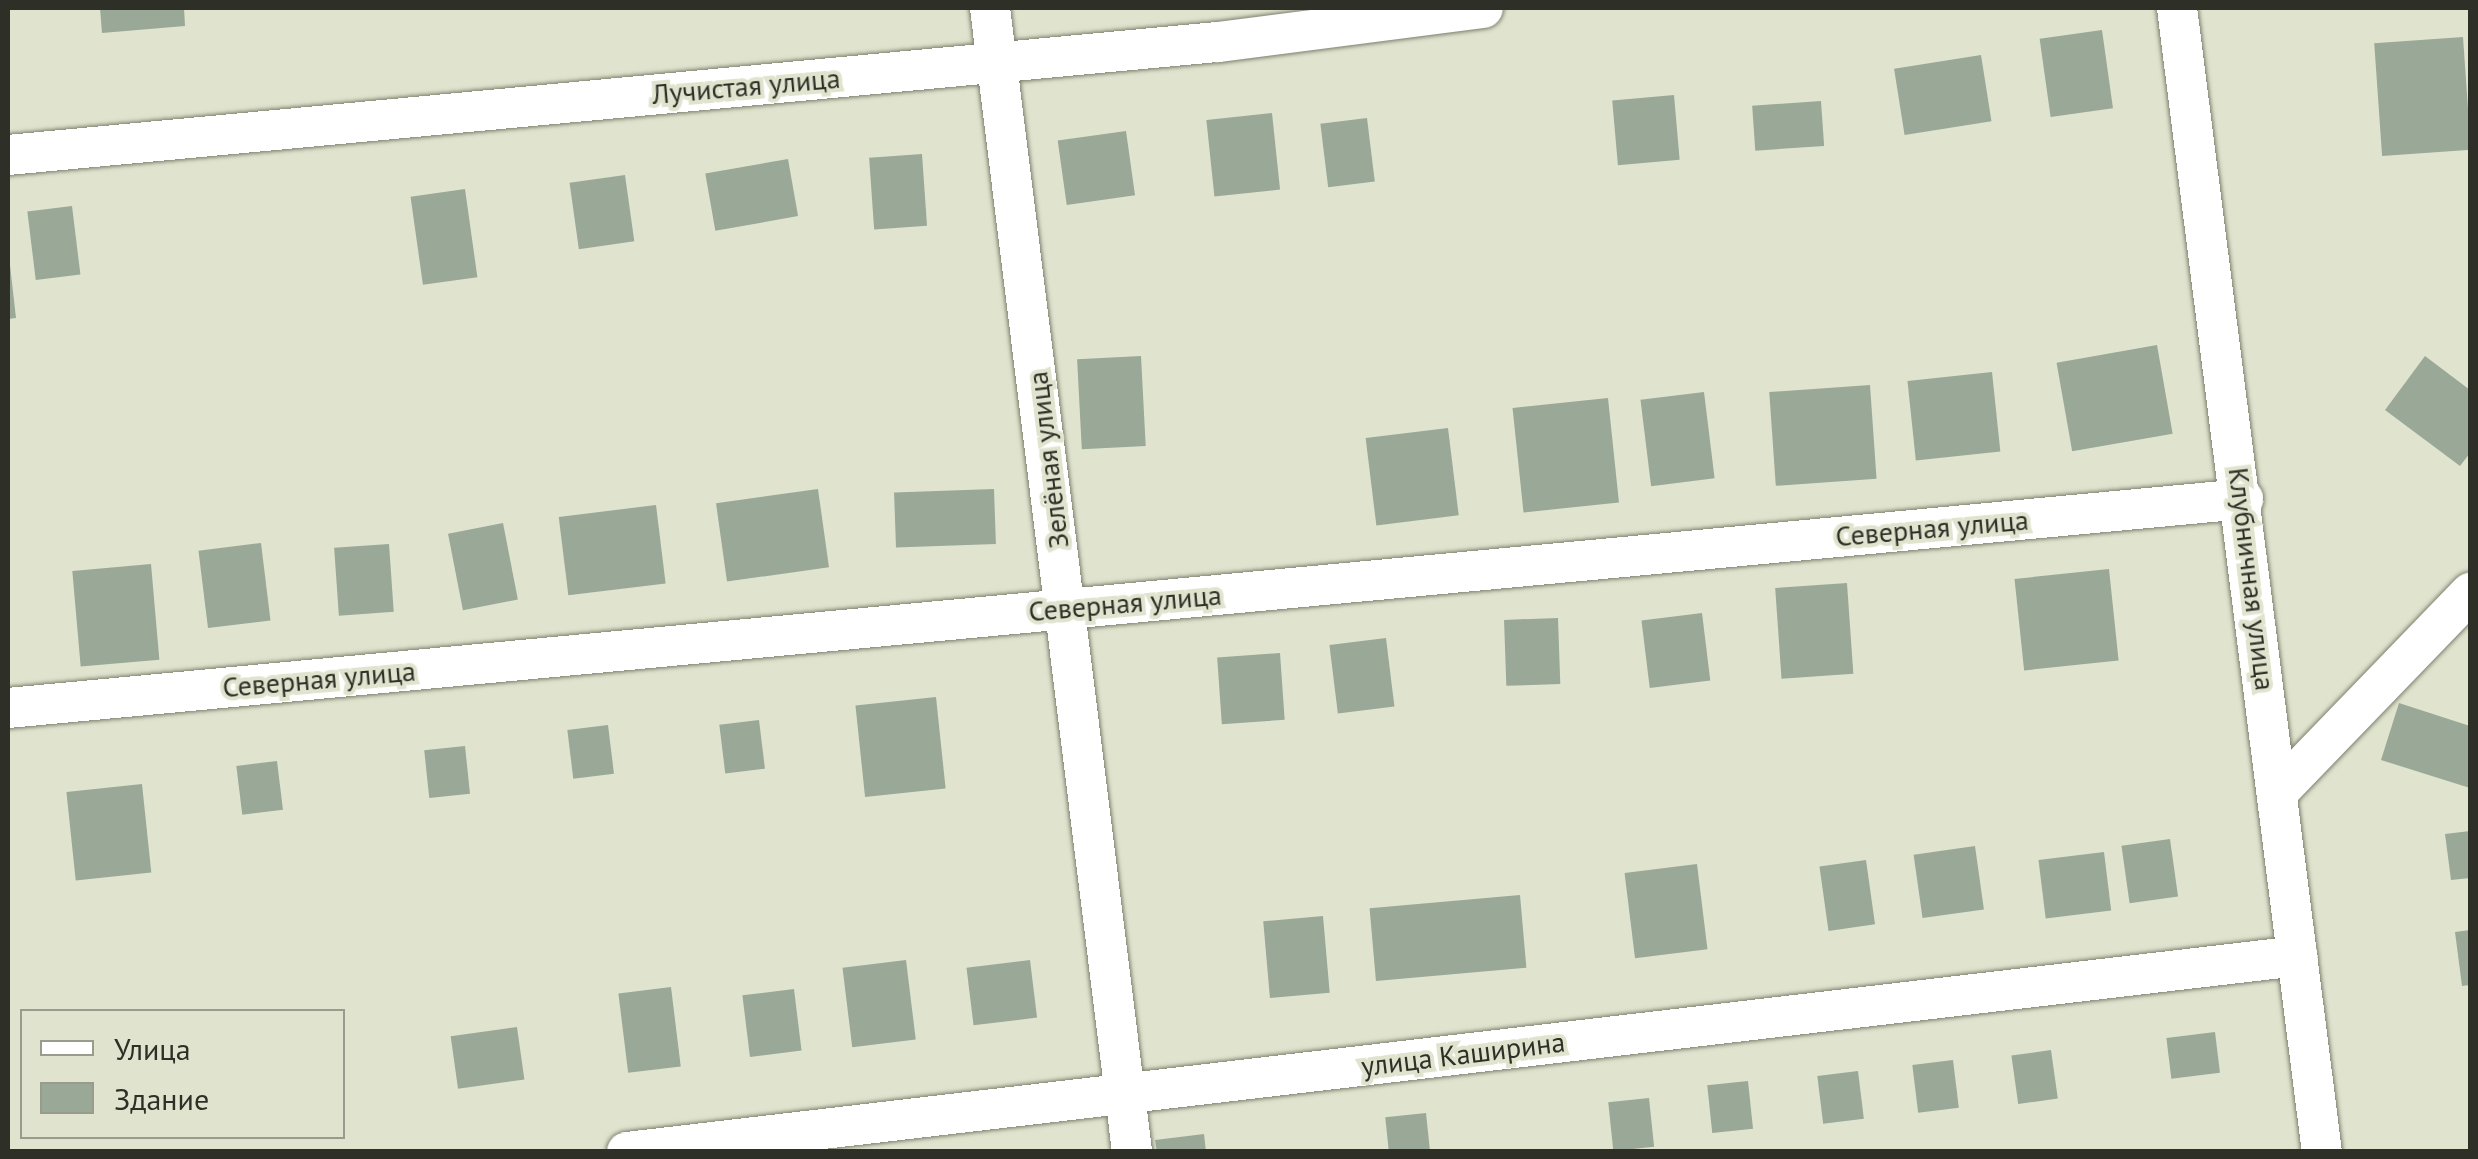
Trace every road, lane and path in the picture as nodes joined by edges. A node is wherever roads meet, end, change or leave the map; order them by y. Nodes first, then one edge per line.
1 (990, 8) edge
2 (1483, 8) edge
3 (2178, 8) edge
4 (999, 62) junction
5 (8, 156) edge
6 (2242, 499) junction
7 (2470, 593) edge
8 (1066, 608) junction
9 (8, 708) edge
10 (2278, 792) junction
11 (2298, 956) junction
12 (1125, 1093) junction
13 (627, 1152) edge
14 (1132, 1152) edge
15 (2322, 1152) edge

1 - 4 street, Зелёная улица
2 - 4 street, Лучистая улица
3 - 6 street, Клубничная улица
4 - 5 street, Лучистая улица
4 - 8 street, Зелёная улица
6 - 8 street, Северная улица
6 - 10 street, Клубничная улица
7 - 10 street
8 - 9 street, Северная улица
8 - 12 street, Зелёная улица
10 - 11 street, Клубничная улица
11 - 12 street, улица Каширина
11 - 15 street, Клубничная улица
12 - 13 street, улица Каширина
12 - 14 street, Зелёная улица

